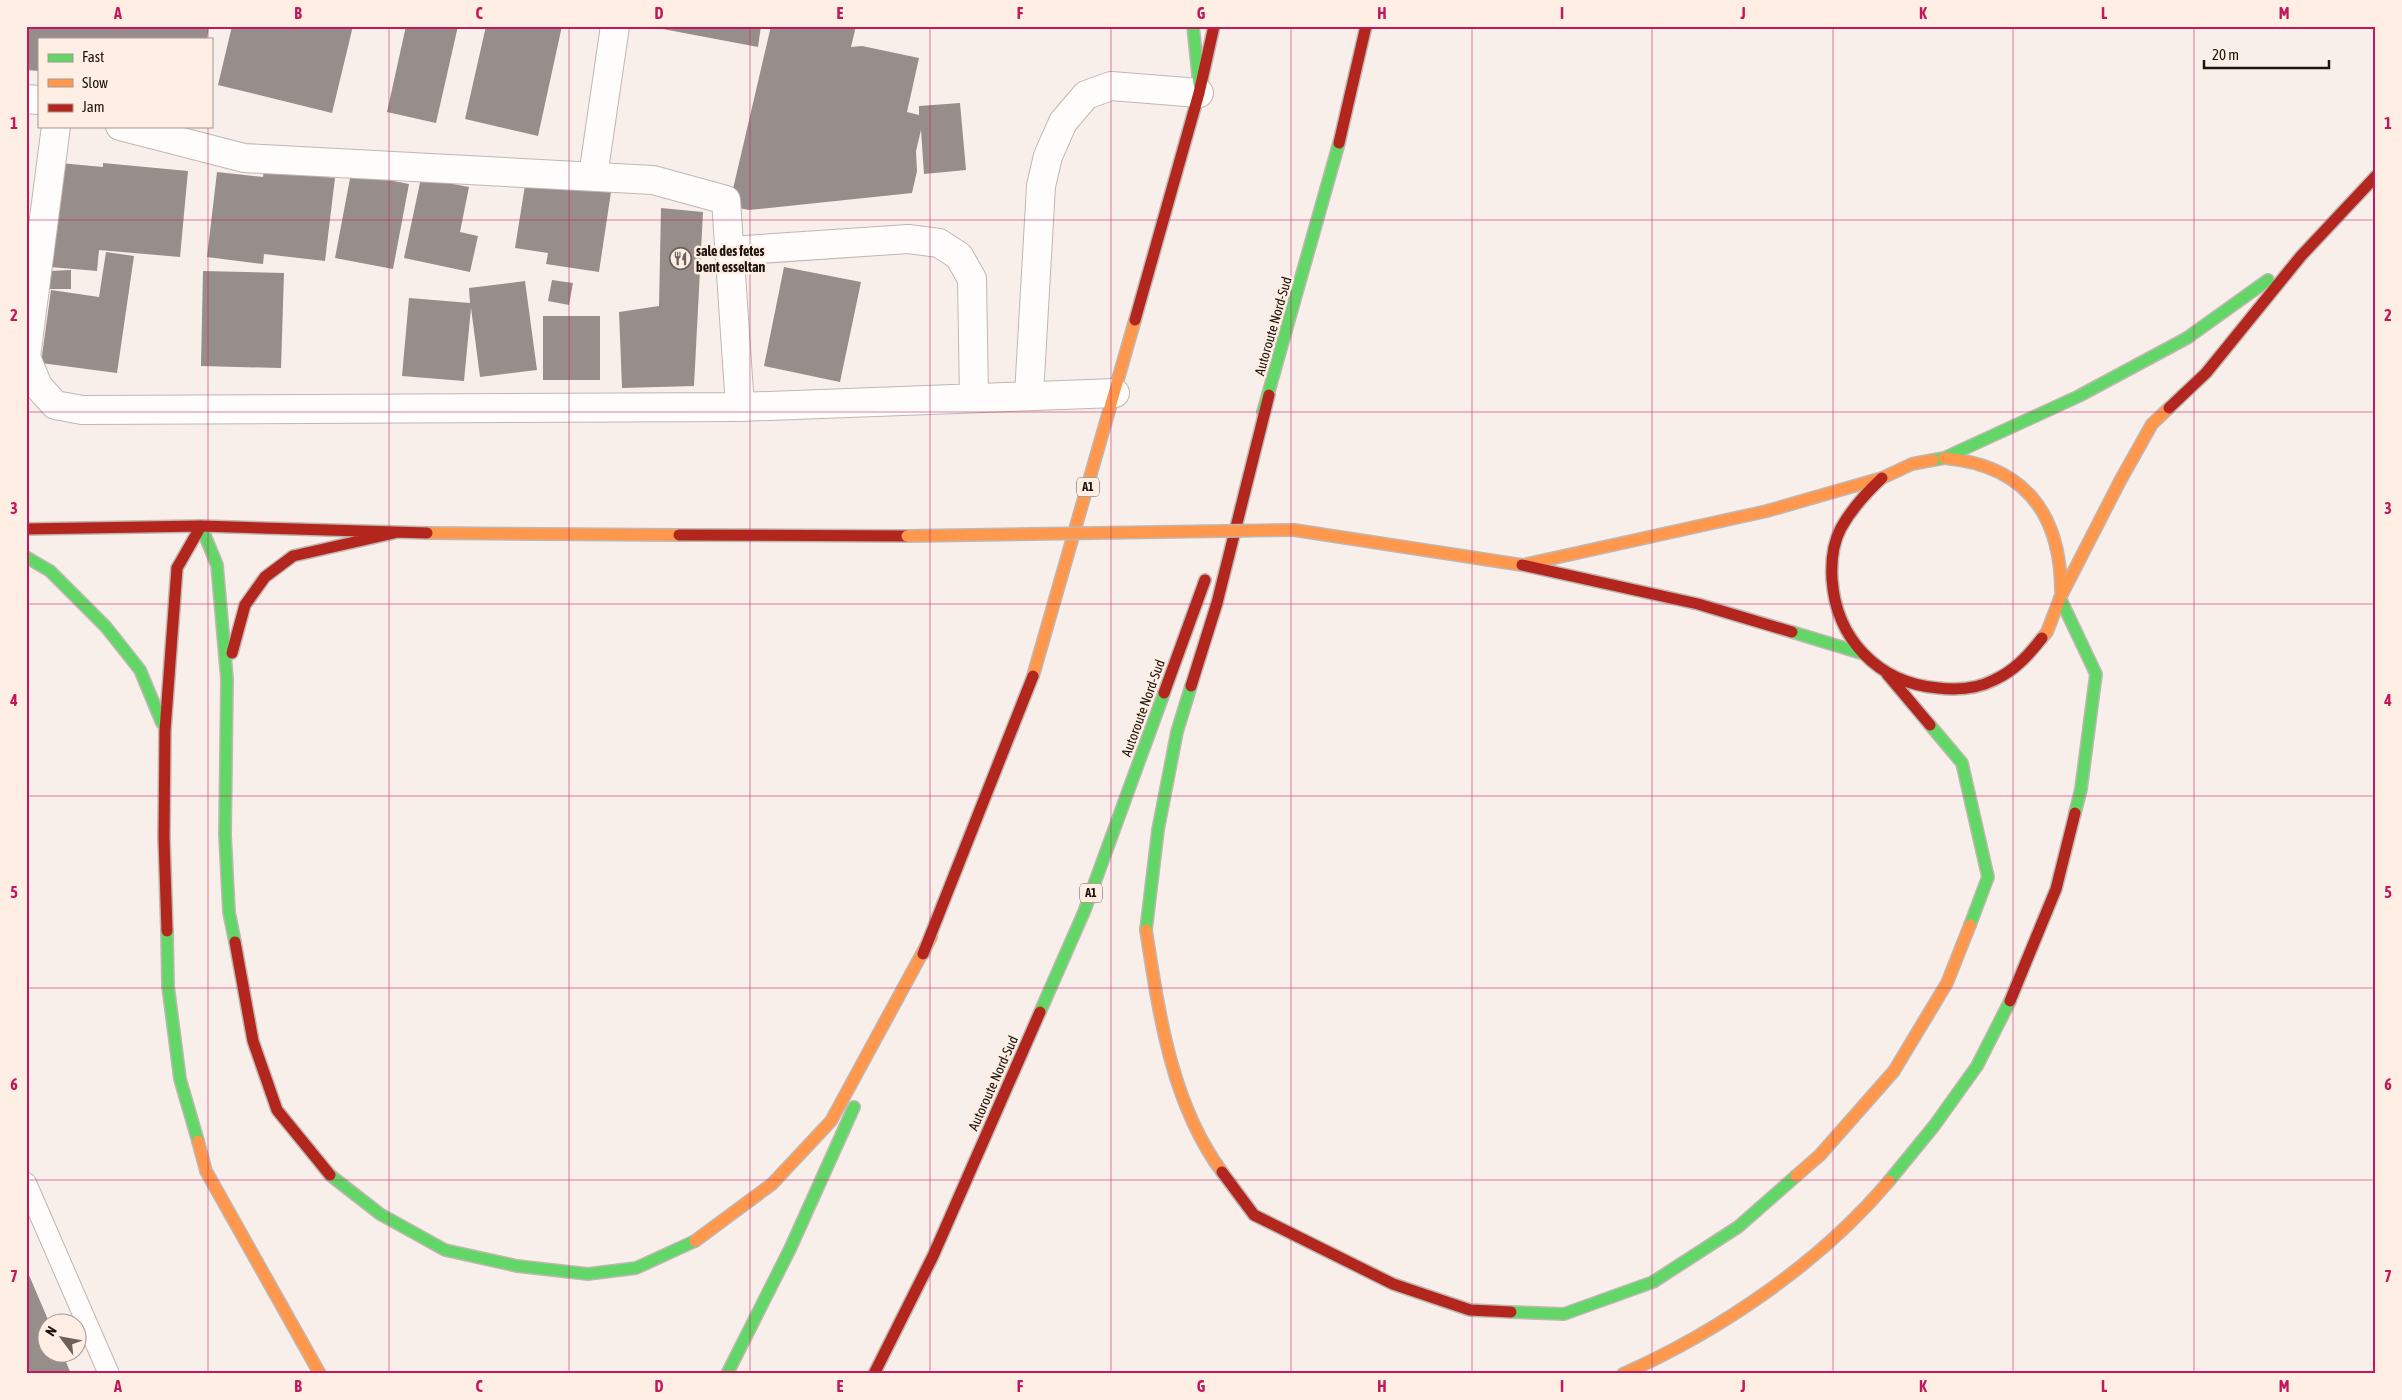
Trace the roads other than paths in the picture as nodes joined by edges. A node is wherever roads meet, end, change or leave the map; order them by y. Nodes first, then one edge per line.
1 (615, 26) edge
2 (1193, 26) edge
3 (1214, 26) edge
4 (1366, 26) edge
5 (1199, 93) junction
6 (56, 128) edge
7 (128, 128) edge
8 (593, 176) junction
9 (2376, 176) edge
10 (730, 251) junction
11 (2301, 256) junction
12 (1115, 392) junction
13 (1269, 395) junction
14 (1029, 396) junction
15 (974, 398) junction
16 (740, 407) junction
17 (1944, 458) junction
18 (1882, 478) junction
19 (200, 526) junction
20 (26, 529) edge
21 (394, 533) junction
22 (1218, 543) dead end
23 (26, 557) edge
24 (1523, 565) junction
25 (1208, 570) dead end
26 (2060, 598) junction
27 (1862, 653) junction
28 (1887, 674) junction
29 (227, 679) junction
30 (165, 730) junction
31 (931, 937) junction
32 (26, 1183) edge
33 (110, 1374) edge
34 (320, 1374) edge
35 (727, 1374) edge
36 (874, 1374) edge
37 (1623, 1374) edge

1 - 8 street
2 - 5 main road
3 - 5 main road, A1
4 - 13 main road, Autoroute Nord-Sud
5 - 12 main road, A1
5 - 14 street
6 - 16 street
7 - 8 street
8 - 10 street
9 - 11 main road
10 - 15 street
10 - 16 street
11 - 17 main road
11 - 26 main road
12 - 14 street
12 - 31 main road, A1
13 - 22 main road, Autoroute Nord-Sud
13 - 28 main road
14 - 15 street
15 - 16 street
17 - 18 main road
17 - 26 main road
18 - 24 main road
18 - 27 main road
19 - 20 main road
19 - 21 main road
19 - 29 main road
19 - 30 main road
21 - 24 main road, bridge
21 - 29 main road
23 - 30 main road
24 - 27 main road
25 - 36 main road, Autoroute Nord-Sud / A1
26 - 28 main road
26 - 37 main road
27 - 28 main road
29 - 31 main road
30 - 34 main road
31 - 35 main road, A1
32 - 33 lane

